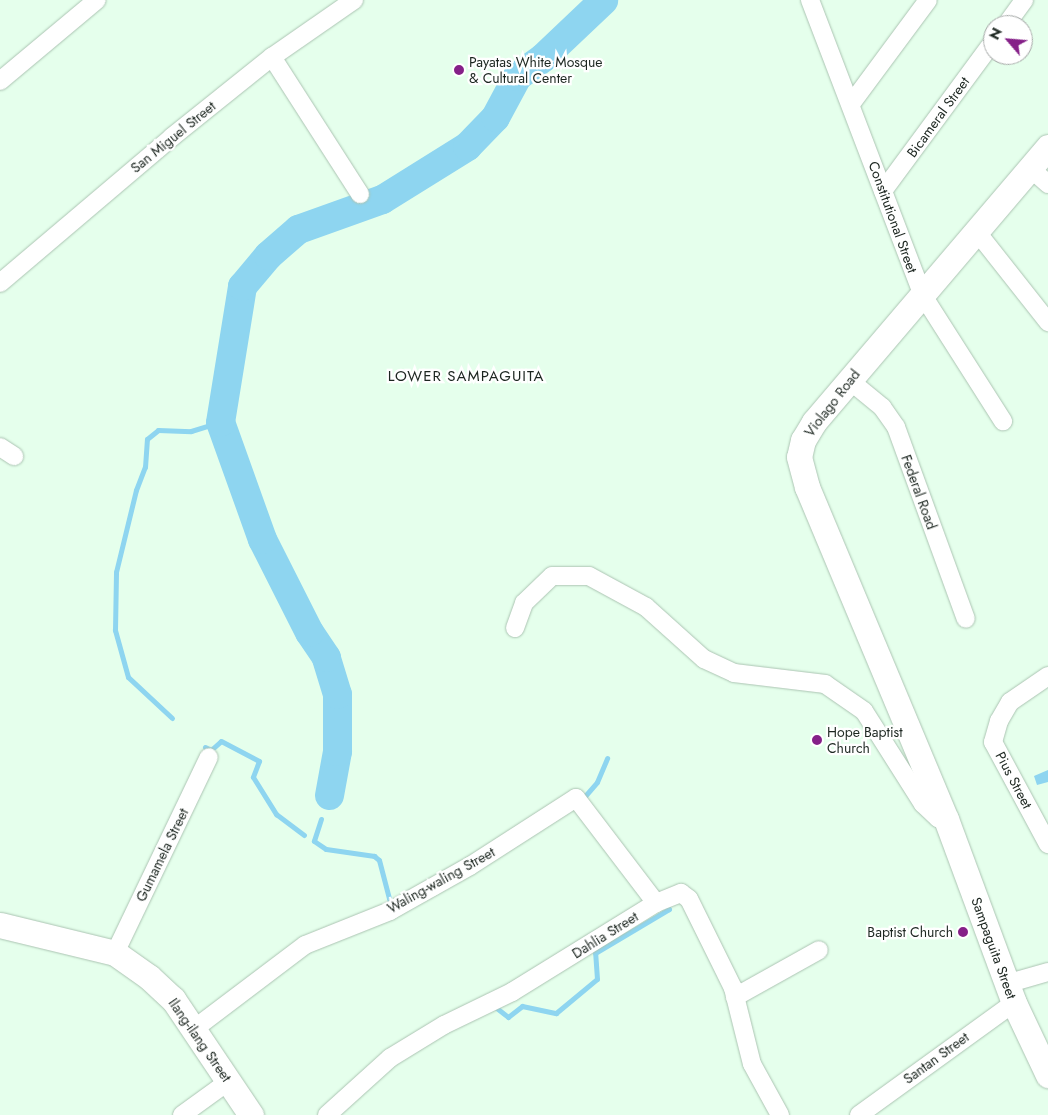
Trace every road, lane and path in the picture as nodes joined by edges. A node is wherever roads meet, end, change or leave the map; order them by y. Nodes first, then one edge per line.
1 (97, 0) edge
2 (354, 0) edge
3 (928, 0) edge
4 (1024, 0) edge
5 (817, 5) edge
6 (1013, 15) edge
7 (983, 56) edge
8 (272, 57) junction
9 (0, 81) edge
10 (851, 104) junction
11 (1048, 147) edge
12 (1039, 177) edge
13 (883, 192) junction
14 (360, 194) dead end
15 (977, 232) junction
16 (0, 283) edge
17 (922, 294) junction
18 (1048, 322) edge
19 (849, 380) junction
20 (1003, 421) dead end
21 (966, 619) dead end
22 (515, 628) dead end
23 (1048, 676) edge
24 (209, 757) dead end
25 (946, 819) junction
26 (1048, 844) edge
27 (656, 903) junction
28 (0, 925) edge
29 (818, 950) dead end
30 (115, 953) junction
31 (1048, 972) edge
32 (1010, 994) junction
33 (735, 997) junction
34 (194, 1029) junction
35 (1045, 1062) edge
36 (229, 1081) junction
37 (182, 1115) edge
38 (251, 1115) edge
39 (327, 1115) edge
40 (780, 1115) edge
41 (859, 1115) edge

1 - 9 street
2 - 8 street, San Miguel Street
3 - 10 street
4 - 6 street
5 - 10 street, Constitutional Street
7 - 13 street, Bicameral Street
8 - 14 street
8 - 16 street, San Miguel Street
10 - 13 street, Constitutional Street
11 - 12 street, Violago Road
12 - 15 street, Violago Road
13 - 17 street, Constitutional Street
15 - 17 street, Violago Road
15 - 18 street
17 - 19 street, Violago Road
17 - 20 street, Constitutional Street
19 - 21 street, Federal Road
19 - 25 street, Violago Road
22 - 25 street
23 - 26 street, Pius Street
24 - 30 street, Gumamela Street
25 - 32 street, Sampaguita Street
27 - 33 street, Dahlia Street
27 - 34 street, Waling-waling Street
27 - 39 street, Dahlia Street
28 - 30 street, Ilang-ilang Street
29 - 33 street
30 - 34 street, Ilang-ilang Street
31 - 32 street, Santan Street
32 - 35 street, Sampaguita Street
32 - 41 street, Santan Street
33 - 40 street, Dahlia Street
34 - 36 street, Ilang-ilang Street
36 - 37 street
36 - 38 street, Ilang-ilang Street

